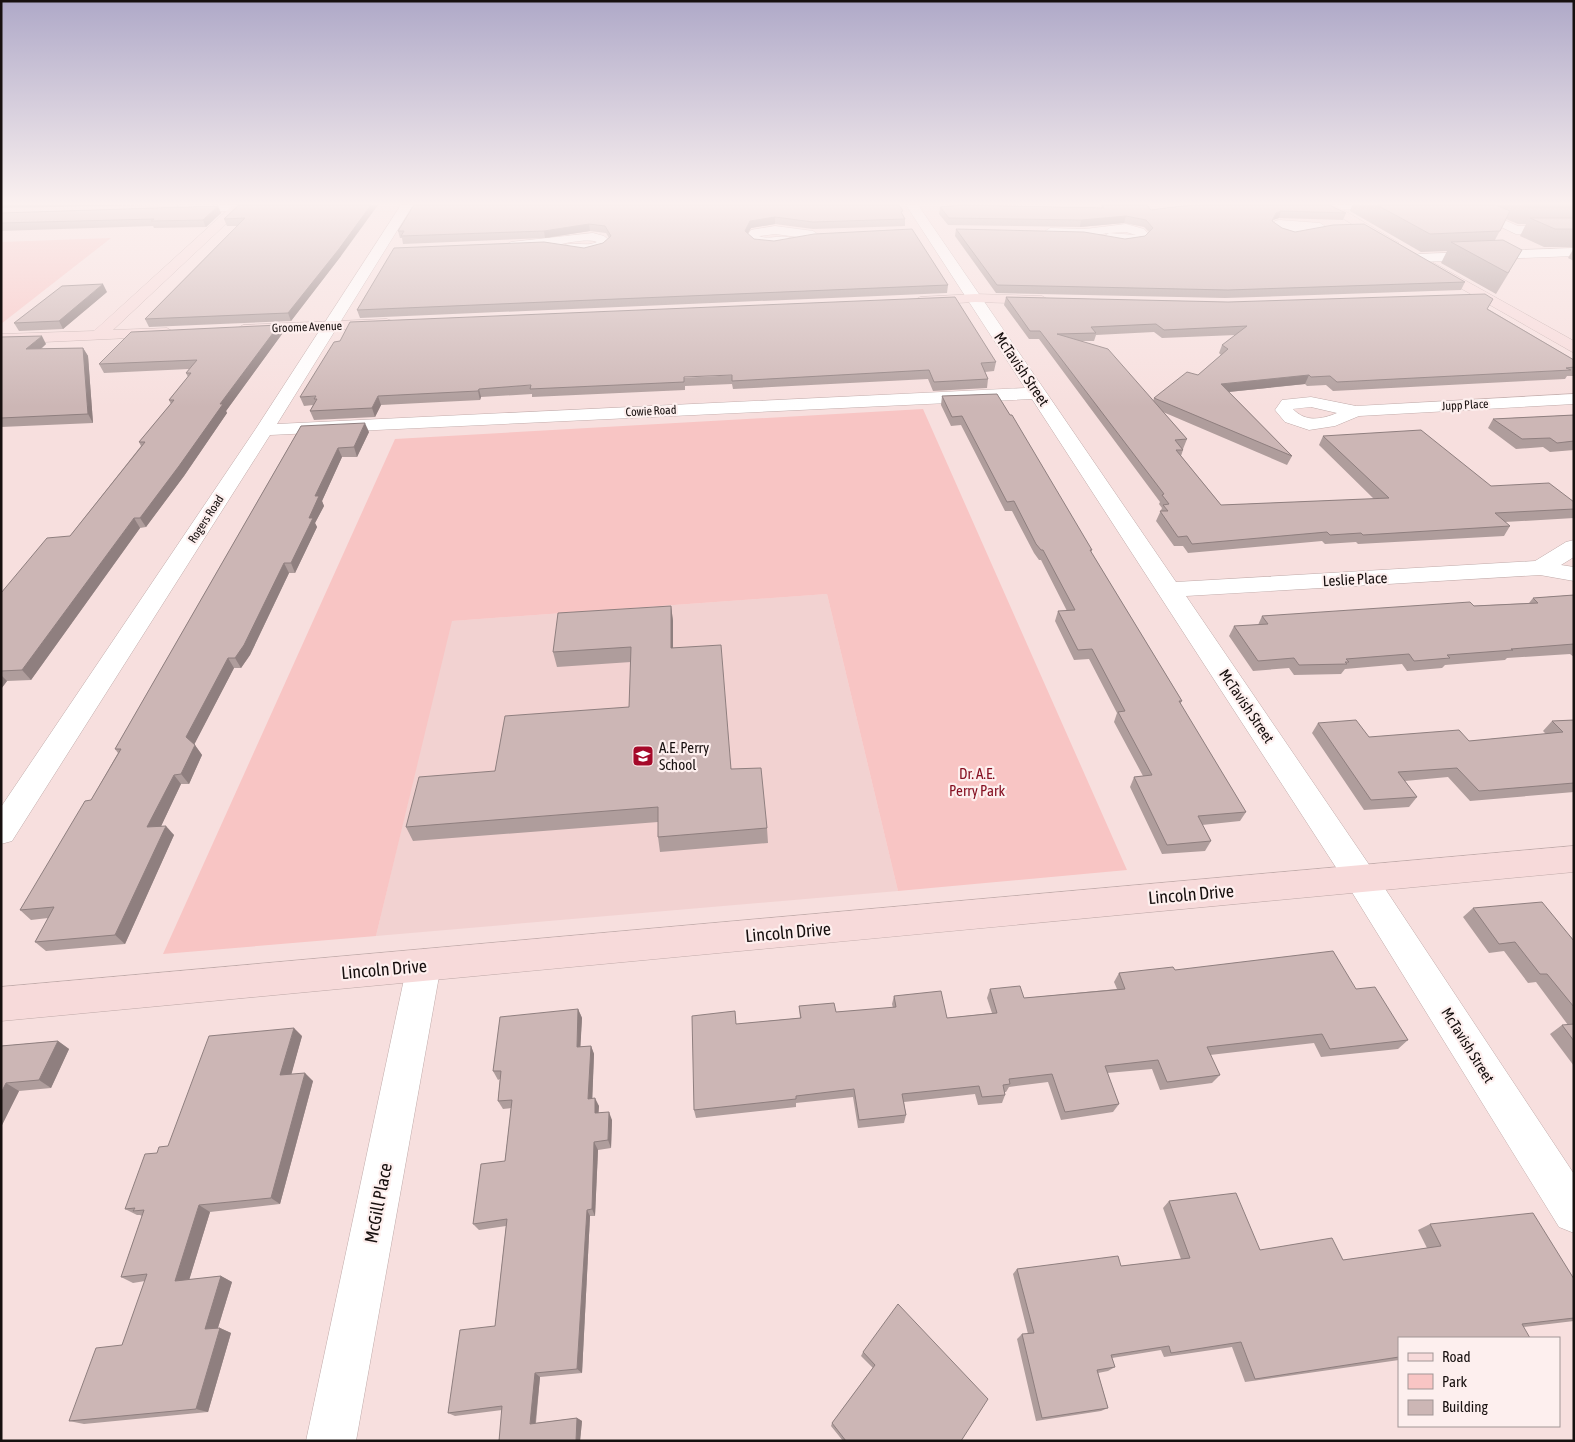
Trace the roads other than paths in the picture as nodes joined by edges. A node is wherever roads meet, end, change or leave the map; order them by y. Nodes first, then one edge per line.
1 (167, 272) edge
2 (371, 272) edge
3 (958, 272) edge
4 (1443, 272) edge
5 (1483, 296) junction
6 (1453, 297) edge
7 (975, 298) junction
8 (1061, 300) edge
9 (905, 301) edge
10 (399, 323) edge
11 (330, 326) junction
12 (224, 330) edge
13 (185, 332) edge
14 (99, 335) junction
15 (1, 339) edge
16 (1574, 348) edge
17 (1038, 393) junction
18 (1574, 399) edge
19 (1356, 411) dead end
20 (264, 430) junction
21 (1574, 547) edge
22 (1540, 568) junction
23 (1574, 574) edge
24 (1169, 590) junction
25 (1, 832) edge
26 (1574, 859) edge
27 (1361, 879) junction
28 (424, 965) junction
29 (1, 1004) edge
30 (1574, 1212) edge
31 (331, 1441) edge

1 - 14 street
2 - 11 street, Rogers Road
3 - 7 street, McTavish Street
4 - 5 street
5 - 6 street
5 - 16 street
7 - 8 street
7 - 9 street
7 - 17 street, McTavish Street
10 - 11 street, Groome Avenue
11 - 12 street, Groome Avenue
11 - 20 street, Rogers Road
13 - 14 street
14 - 15 street
17 - 20 street, Cowie Road
17 - 24 street, McTavish Street
18 - 19 street, Jupp Place
20 - 25 street, Rogers Road
21 - 22 street, Leslie Place
22 - 23 street, Leslie Place
22 - 24 street, Leslie Place
24 - 27 street, McTavish Street
26 - 27 street, Lincoln Drive
27 - 28 street, Lincoln Drive
27 - 30 street, McTavish Street
28 - 29 street, Lincoln Drive
28 - 31 street, McGill Place

